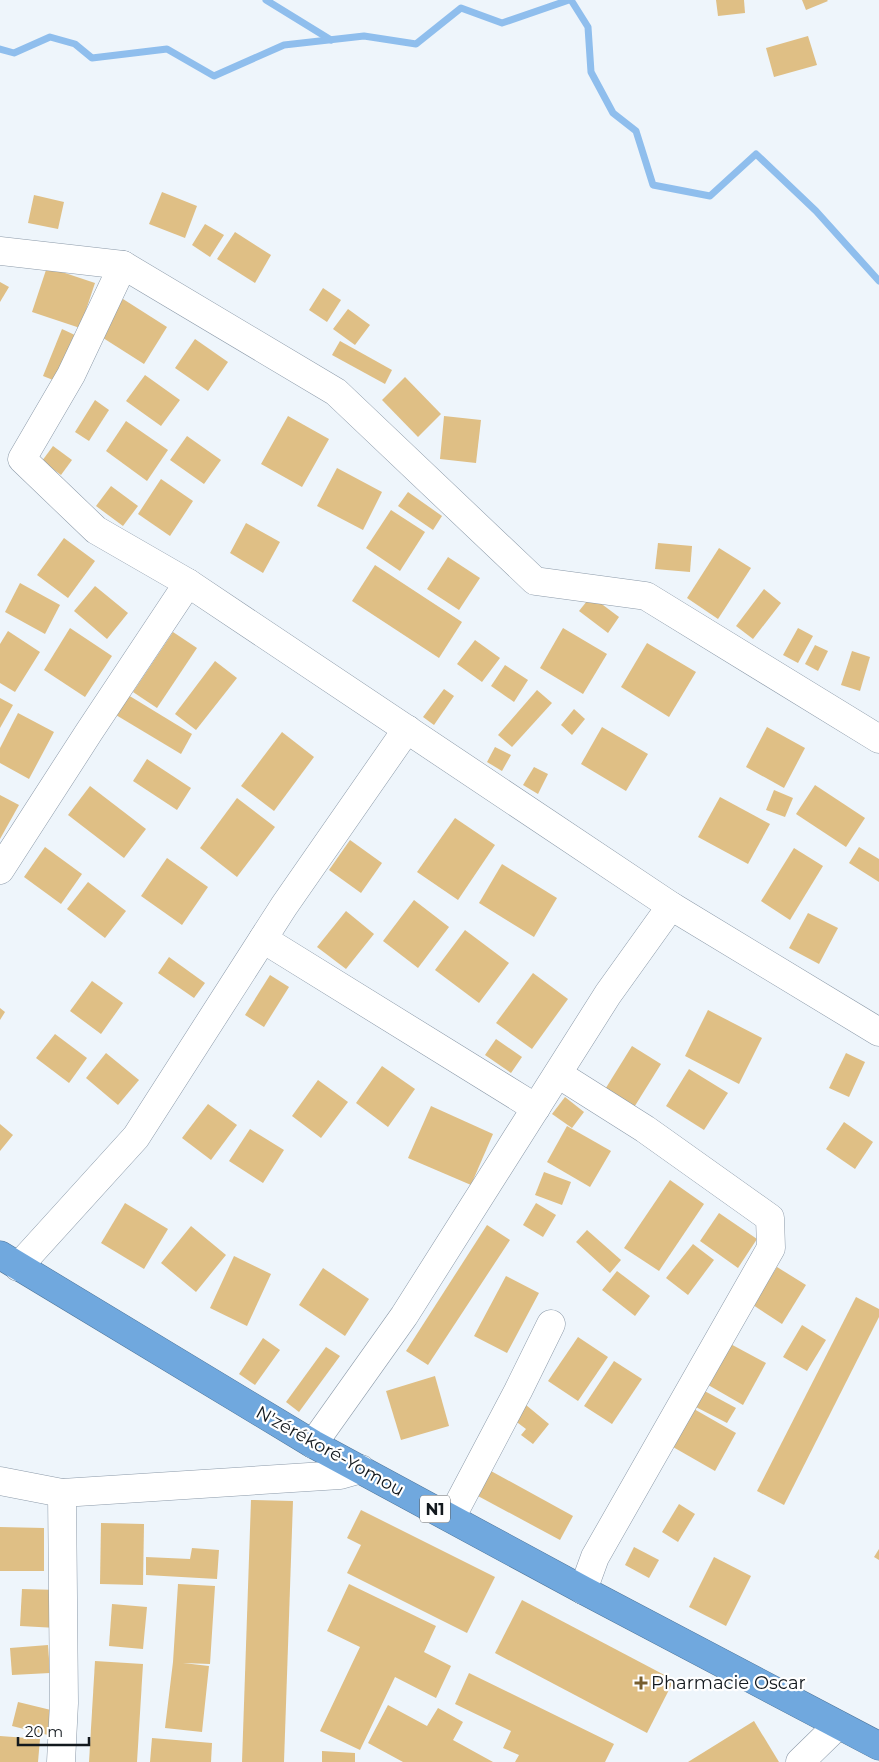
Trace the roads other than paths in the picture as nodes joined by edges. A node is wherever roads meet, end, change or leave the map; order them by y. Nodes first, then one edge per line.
1 (0, 252) edge
2 (123, 265) junction
3 (188, 583) junction
4 (407, 729) junction
5 (879, 739) edge
6 (0, 870) edge
7 (671, 906) junction
8 (263, 939) junction
9 (879, 1032) edge
10 (558, 1074) junction
11 (536, 1108) junction
12 (9, 1261) edge
13 (551, 1324) dead end
14 (313, 1444) junction
15 (361, 1470) junction
16 (0, 1481) edge
17 (62, 1494) junction
18 (451, 1518) junction
19 (583, 1590) junction
20 (838, 1725) junction
21 (879, 1746) edge
22 (61, 1762) edge
23 (800, 1762) edge

1 - 2 street
2 - 3 street
2 - 5 street
3 - 4 street
3 - 6 street
4 - 7 street
4 - 8 street
7 - 9 street
7 - 10 street
8 - 11 street
8 - 12 street
10 - 11 street
10 - 19 street
11 - 14 street
12 - 14 highway, N'zérékoré-Yomou / N1
13 - 18 street
14 - 15 highway, N'zérékoré-Yomou / N1
15 - 17 street
15 - 18 highway, N'zérékoré-Yomou / N1
16 - 17 street
17 - 22 street
18 - 19 highway, N'zérékoré-Yomou / N1
19 - 20 highway, N'zérékoré-Yomou / N1
20 - 21 highway, N'zérékoré-Yomou / N1
20 - 23 street

